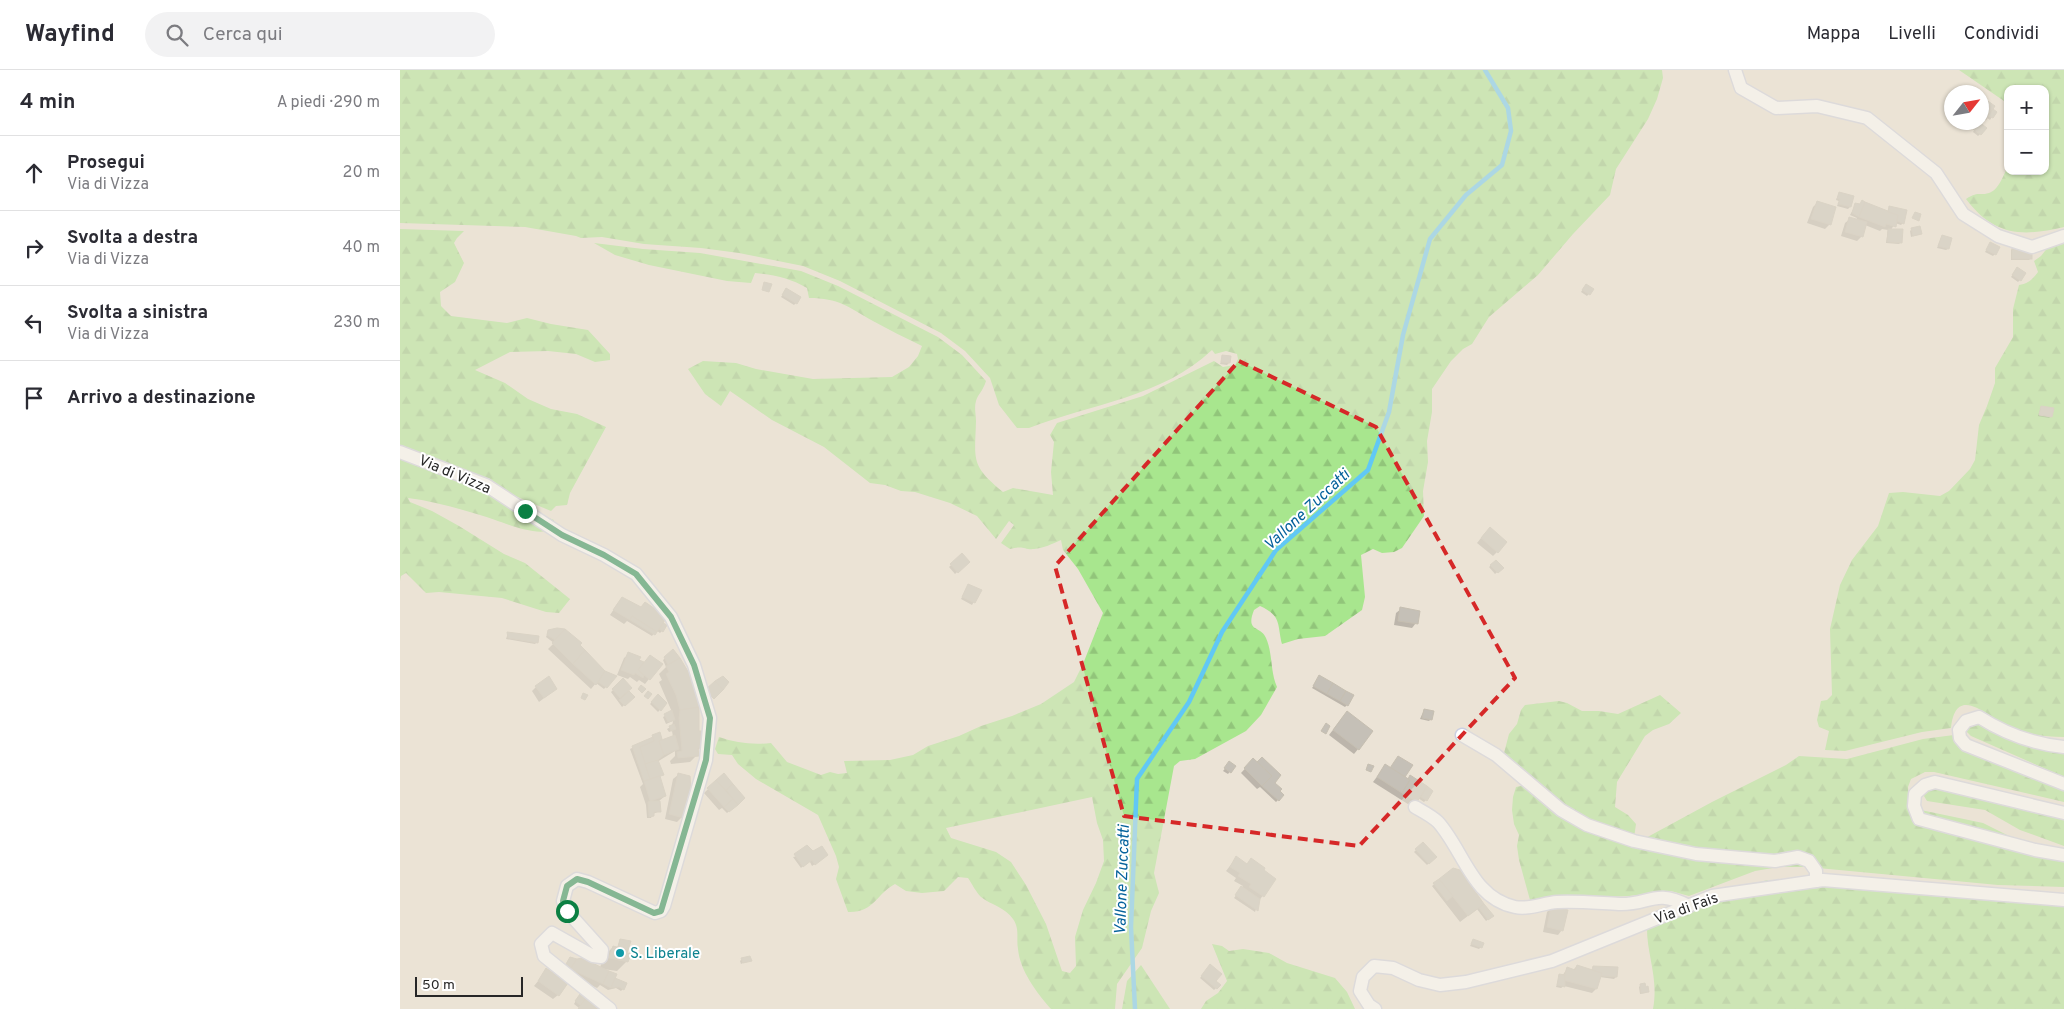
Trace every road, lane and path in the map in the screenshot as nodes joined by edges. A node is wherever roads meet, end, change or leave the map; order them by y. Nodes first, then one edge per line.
1 (1735, 70) edge
2 (2064, 236) edge
3 (400, 452) edge
4 (1462, 735) dead end
5 (2064, 747) edge
6 (2064, 784) edge
7 (1415, 807) dead end
8 (2064, 813) edge
9 (2064, 855) edge
10 (1816, 881) junction
11 (2064, 900) edge
12 (1689, 906) junction
13 (610, 1009) edge
14 (1376, 1009) edge

1 - 2 street
3 - 13 street, Via di Vizza
4 - 10 street
5 - 6 street
7 - 12 street
8 - 9 street
10 - 11 street, Via di Fais
10 - 12 street, Via di Fais
12 - 14 street, Via di Fais

